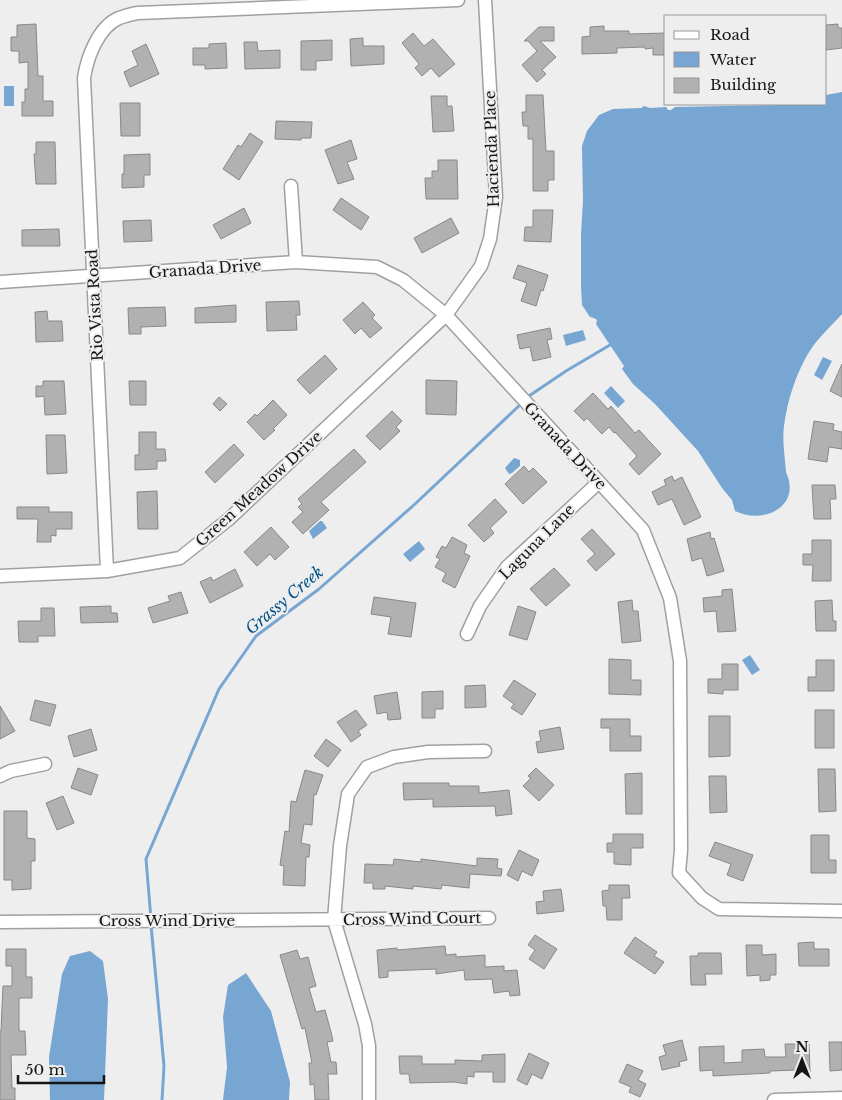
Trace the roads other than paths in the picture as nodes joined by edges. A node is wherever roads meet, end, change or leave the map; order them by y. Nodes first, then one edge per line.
1 (458, 0) edge
2 (485, 0) edge
3 (291, 186) dead end
4 (296, 262) junction
5 (94, 277) junction
6 (0, 282) edge
7 (446, 314) junction
8 (599, 482) junction
9 (107, 571) junction
10 (0, 576) edge
11 (467, 634) dead end
12 (485, 750) dead end
13 (45, 764) dead end
14 (0, 776) edge
15 (842, 911) edge
16 (490, 918) dead end
17 (334, 920) junction
18 (0, 922) edge
19 (842, 1098) edge
20 (369, 1100) edge
21 (774, 1100) edge

1 - 5 street, Rio Vista Road
2 - 7 street, Hacienda Place
3 - 4 street
4 - 5 street, Granada Drive
4 - 7 street, Granada Drive
5 - 6 street, Granada Drive
5 - 9 street, Rio Vista Road
7 - 8 street, Granada Drive
7 - 9 street, Green Meadow Drive
8 - 11 street, Laguna Lane
8 - 15 street, Granada Drive
9 - 10 street, Green Meadow Drive
12 - 17 street
13 - 14 street
16 - 17 street, Cross Wind Court
17 - 18 street, Cross Wind Drive
17 - 20 street
19 - 21 street

